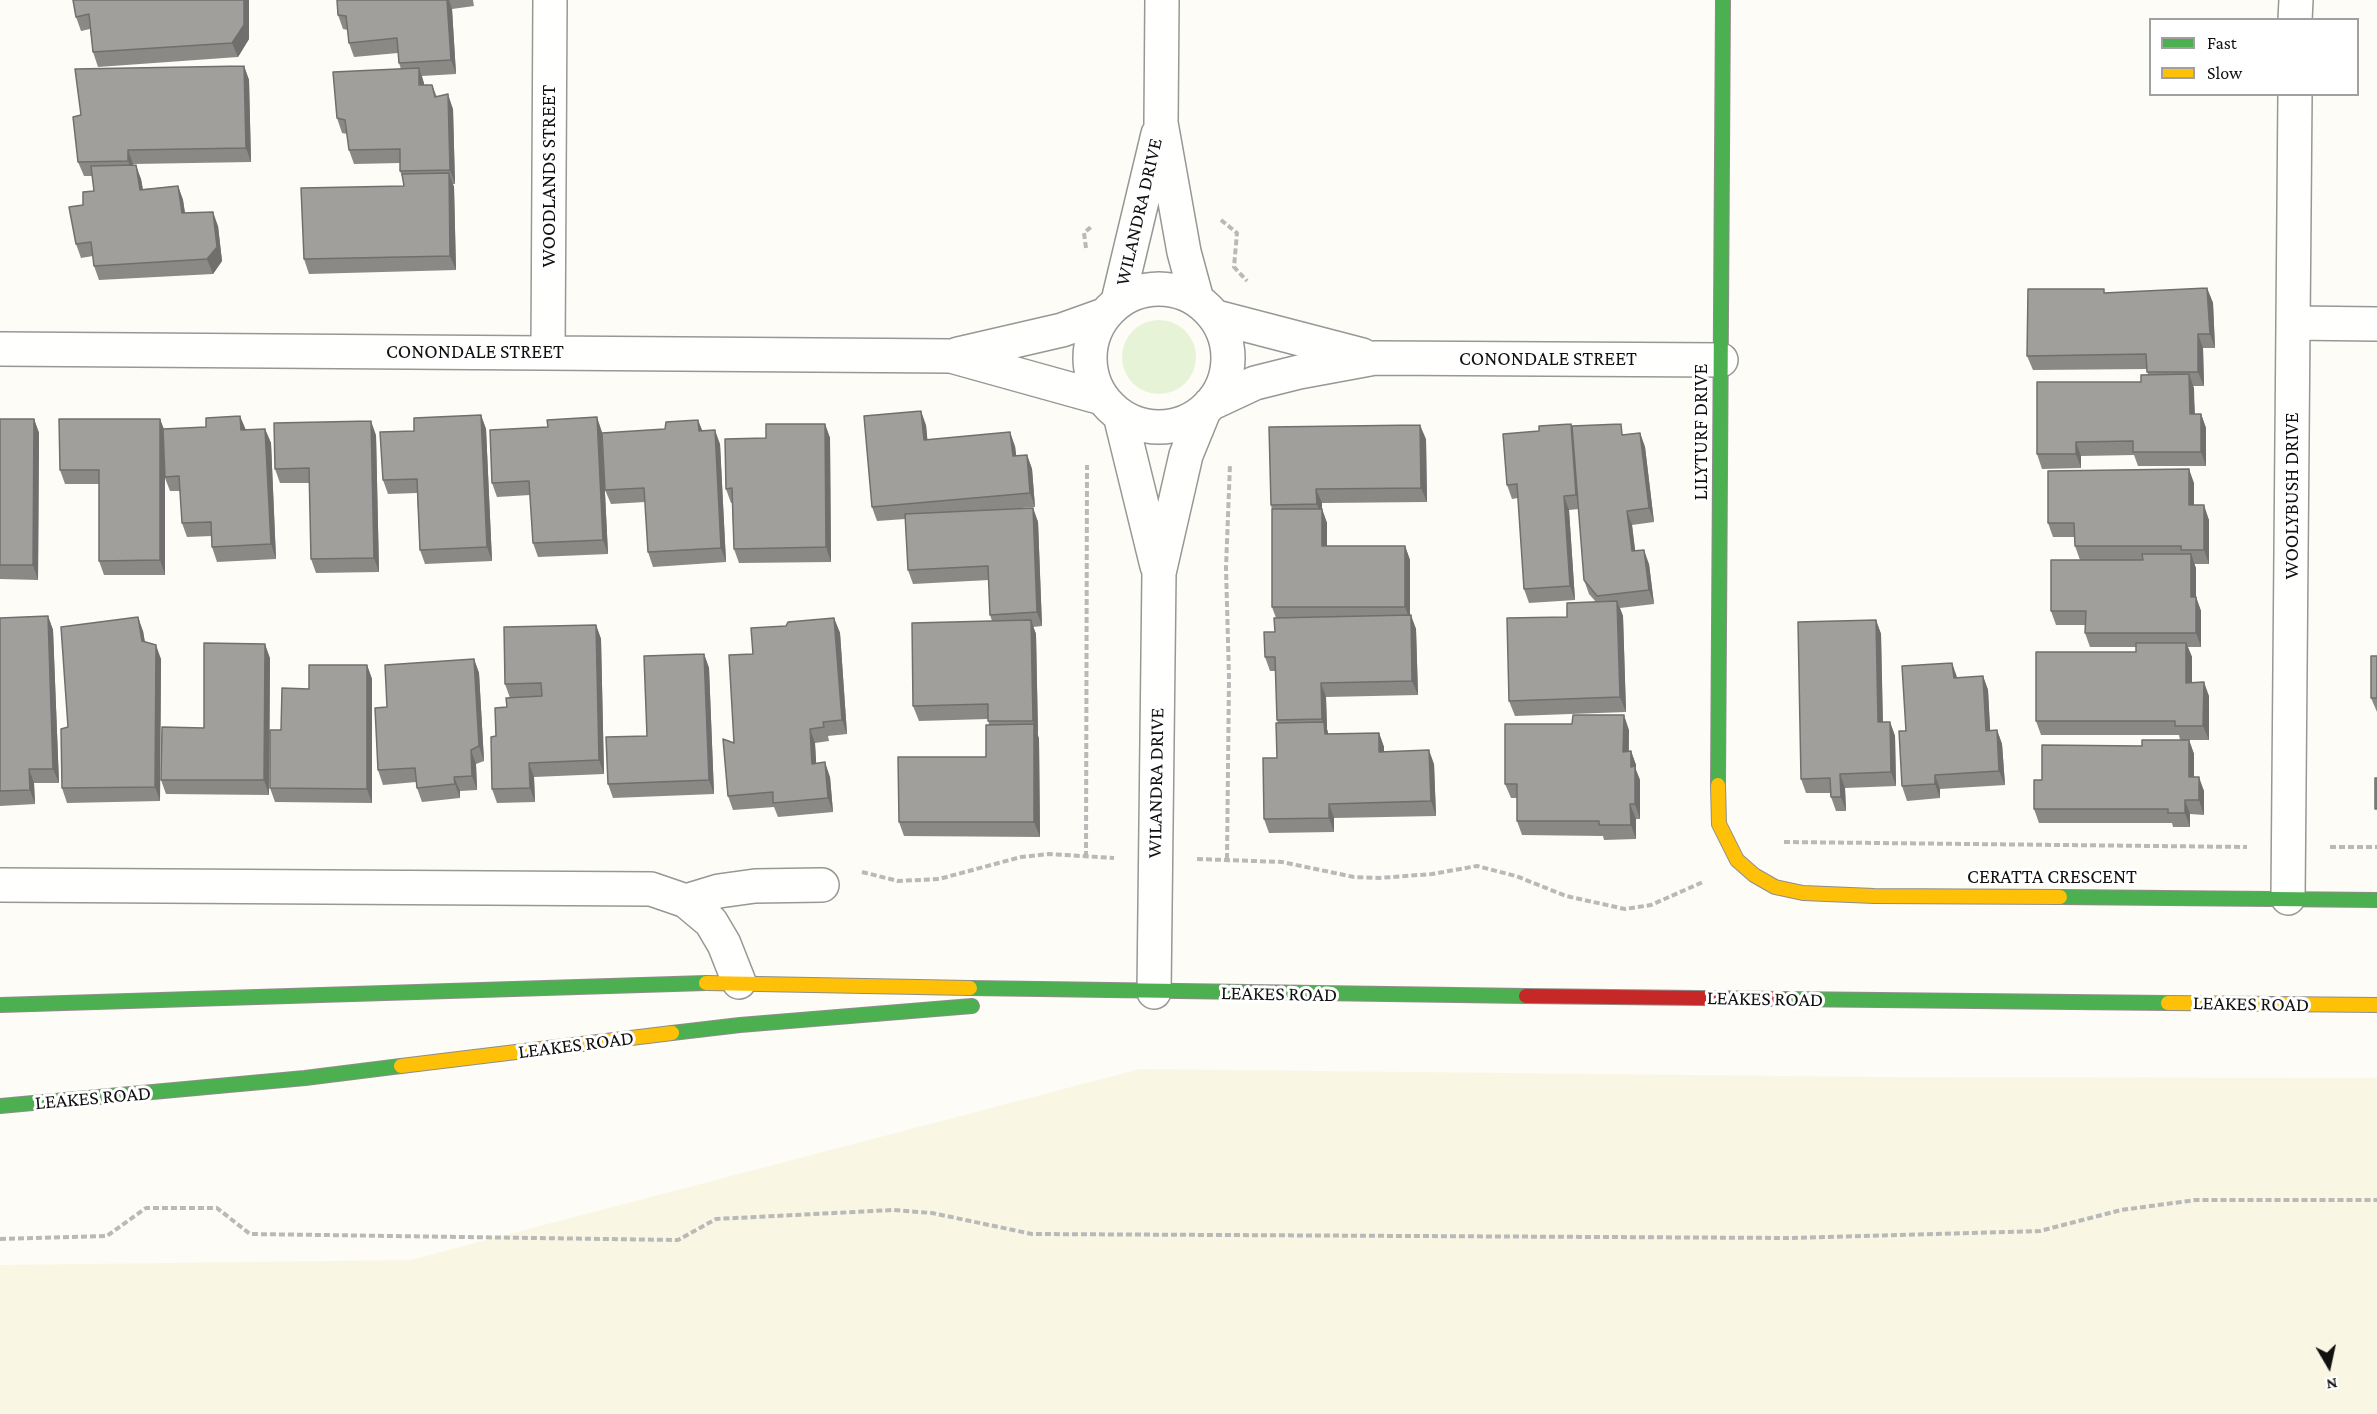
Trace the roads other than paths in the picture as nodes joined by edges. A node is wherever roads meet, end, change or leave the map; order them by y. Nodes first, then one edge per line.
1 (550, 0) edge
2 (1162, 0) edge
3 (1723, 0) edge
4 (2296, 0) edge
5 (2295, 18) edge
6 (2295, 96) edge
7 (1161, 123) junction
8 (1111, 308) junction
9 (1206, 309) junction
10 (2293, 323) junction
11 (2377, 324) edge
12 (0, 349) edge
13 (548, 352) junction
14 (951, 356) junction
15 (1375, 358) junction
16 (1720, 360) junction
17 (1111, 407) junction
18 (1207, 408) junction
19 (1159, 573) junction
20 (1737, 860) joint
21 (0, 885) edge
22 (822, 885) dead end
23 (2289, 898) junction
24 (2377, 900) edge
25 (686, 902) junction
26 (739, 982) junction
27 (1154, 992) junction
28 (1012, 1003) dead end
29 (0, 1005) edge
30 (988, 1005) dead end
31 (2377, 1005) edge
32 (0, 1106) edge

1 - 13 street, WOODLANDS STREET
2 - 7 street, WILANDRA DRIVE
3 - 16 main road, LILYTURF DRIVE
4 - 5 street
6 - 10 street, WOOLYBUSH DRIVE
7 - 8 street, WILANDRA DRIVE
7 - 9 street, WILANDRA DRIVE
8 - 9 street
8 - 14 street, CONONDALE STREET
8 - 17 street
9 - 15 street, CONONDALE STREET
9 - 18 street
10 - 11 street
10 - 23 street, WOOLYBUSH DRIVE
12 - 13 street, CONONDALE STREET
13 - 14 street, CONONDALE STREET
14 - 17 street, CONONDALE STREET
15 - 16 street, CONONDALE STREET
15 - 18 street, CONONDALE STREET
16 - 20 main road, LILYTURF DRIVE
17 - 18 street
17 - 19 street, WILANDRA DRIVE
18 - 19 street, WILANDRA DRIVE
19 - 27 street, WILANDRA DRIVE
20 - 23 main road, CERATTA CRESCENT
21 - 25 street
22 - 25 street
23 - 24 main road, CERATTA CRESCENT
25 - 26 street
26 - 27 main road, LEAKES ROAD
26 - 29 main road, LEAKES ROAD
27 - 28 main road, LEAKES ROAD
27 - 31 main road, LEAKES ROAD
30 - 32 main road, LEAKES ROAD

